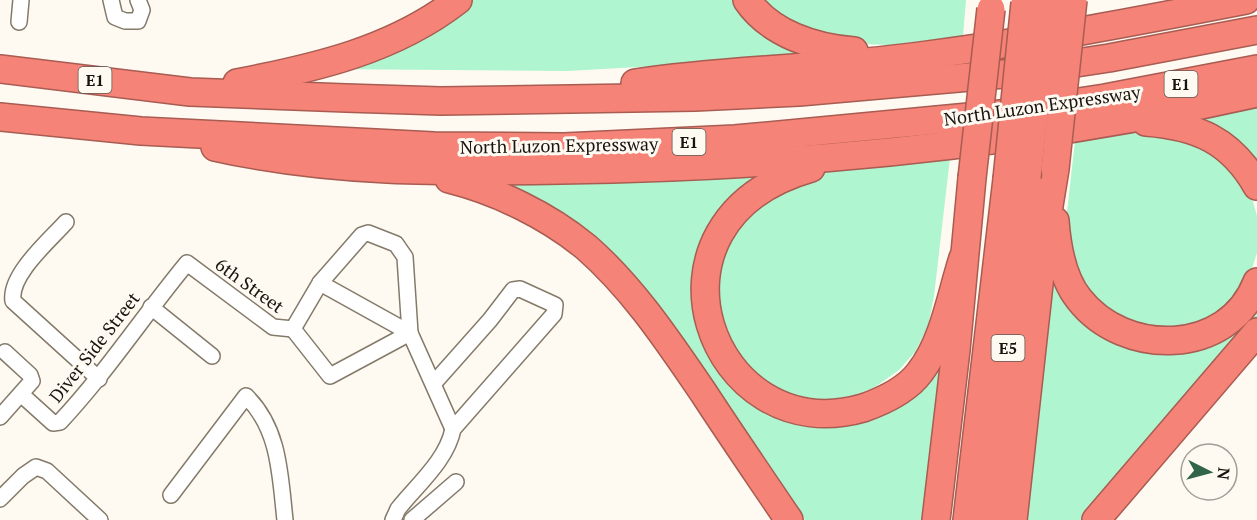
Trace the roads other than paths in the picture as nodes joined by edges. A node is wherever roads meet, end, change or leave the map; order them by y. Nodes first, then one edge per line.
1 (21, 0) edge
2 (111, 0) edge
3 (138, 0) edge
4 (458, 0) edge
5 (747, 0) edge
6 (1073, 0) edge
7 (1246, 0) edge
8 (1036, 1) edge
9 (991, 4) edge
10 (1208, 5) edge
11 (19, 22) dead end
12 (1257, 30) edge
13 (918, 57) junction
14 (0, 69) edge
15 (1257, 69) edge
16 (190, 92) junction
17 (1257, 93) edge
18 (530, 98) junction
19 (0, 117) edge
20 (1103, 123) junction
21 (141, 131) junction
22 (850, 157) junction
23 (1055, 171) junction
24 (421, 172) junction
25 (1017, 178) junction
26 (1257, 186) edge
27 (66, 222) dead end
28 (963, 258) junction
29 (187, 263) joint
30 (1257, 282) edge
31 (320, 283) junction
32 (151, 307) junction
33 (293, 329) junction
34 (1257, 332) edge
35 (410, 333) junction
36 (5, 352) dead end
37 (212, 356) dead end
38 (99, 379) junction
39 (434, 383) junction
40 (22, 395) junction
41 (0, 417) edge
42 (453, 429) junction
43 (456, 482) dead end
44 (171, 495) dead end
45 (0, 499) edge
46 (100, 520) edge
47 (285, 520) edge
48 (393, 520) edge
49 (412, 520) edge
50 (789, 520) edge
51 (936, 520) edge
52 (967, 520) edge
53 (989, 520) edge
54 (1013, 520) edge
55 (1096, 520) edge

1 - 11 street
2 - 3 street
4 - 16 highway
5 - 13 highway
6 - 23 highway, bridge
7 - 10 highway
8 - 25 highway, E5, bridge
9 - 28 highway, bridge
10 - 13 highway
12 - 18 highway, North Luzon Expressway / E1
13 - 18 highway
14 - 16 highway, North Luzon Expressway / E1
15 - 21 highway, North Luzon Expressway / E1
16 - 18 highway, North Luzon Expressway / E1
17 - 20 highway
19 - 21 highway, North Luzon Expressway / E1
20 - 22 highway
20 - 26 highway
21 - 24 highway
22 - 24 highway
22 - 28 highway
23 - 30 highway
23 - 54 highway
24 - 50 highway
25 - 52 highway, E5
25 - 53 highway, E5
27 - 38 street
28 - 51 highway
29 - 32 street, Diver Side Street
29 - 33 street, 6th Street
31 - 33 street
31 - 35 street
31 - 35 street
32 - 37 street
32 - 38 street, Diver Side Street
33 - 35 street
34 - 55 highway
35 - 39 street
36 - 40 street
38 - 40 street, Diver Side Street
39 - 42 street
39 - 42 street
40 - 41 street, Diver Side Street
42 - 48 street
43 - 49 street
44 - 47 street
45 - 46 street

